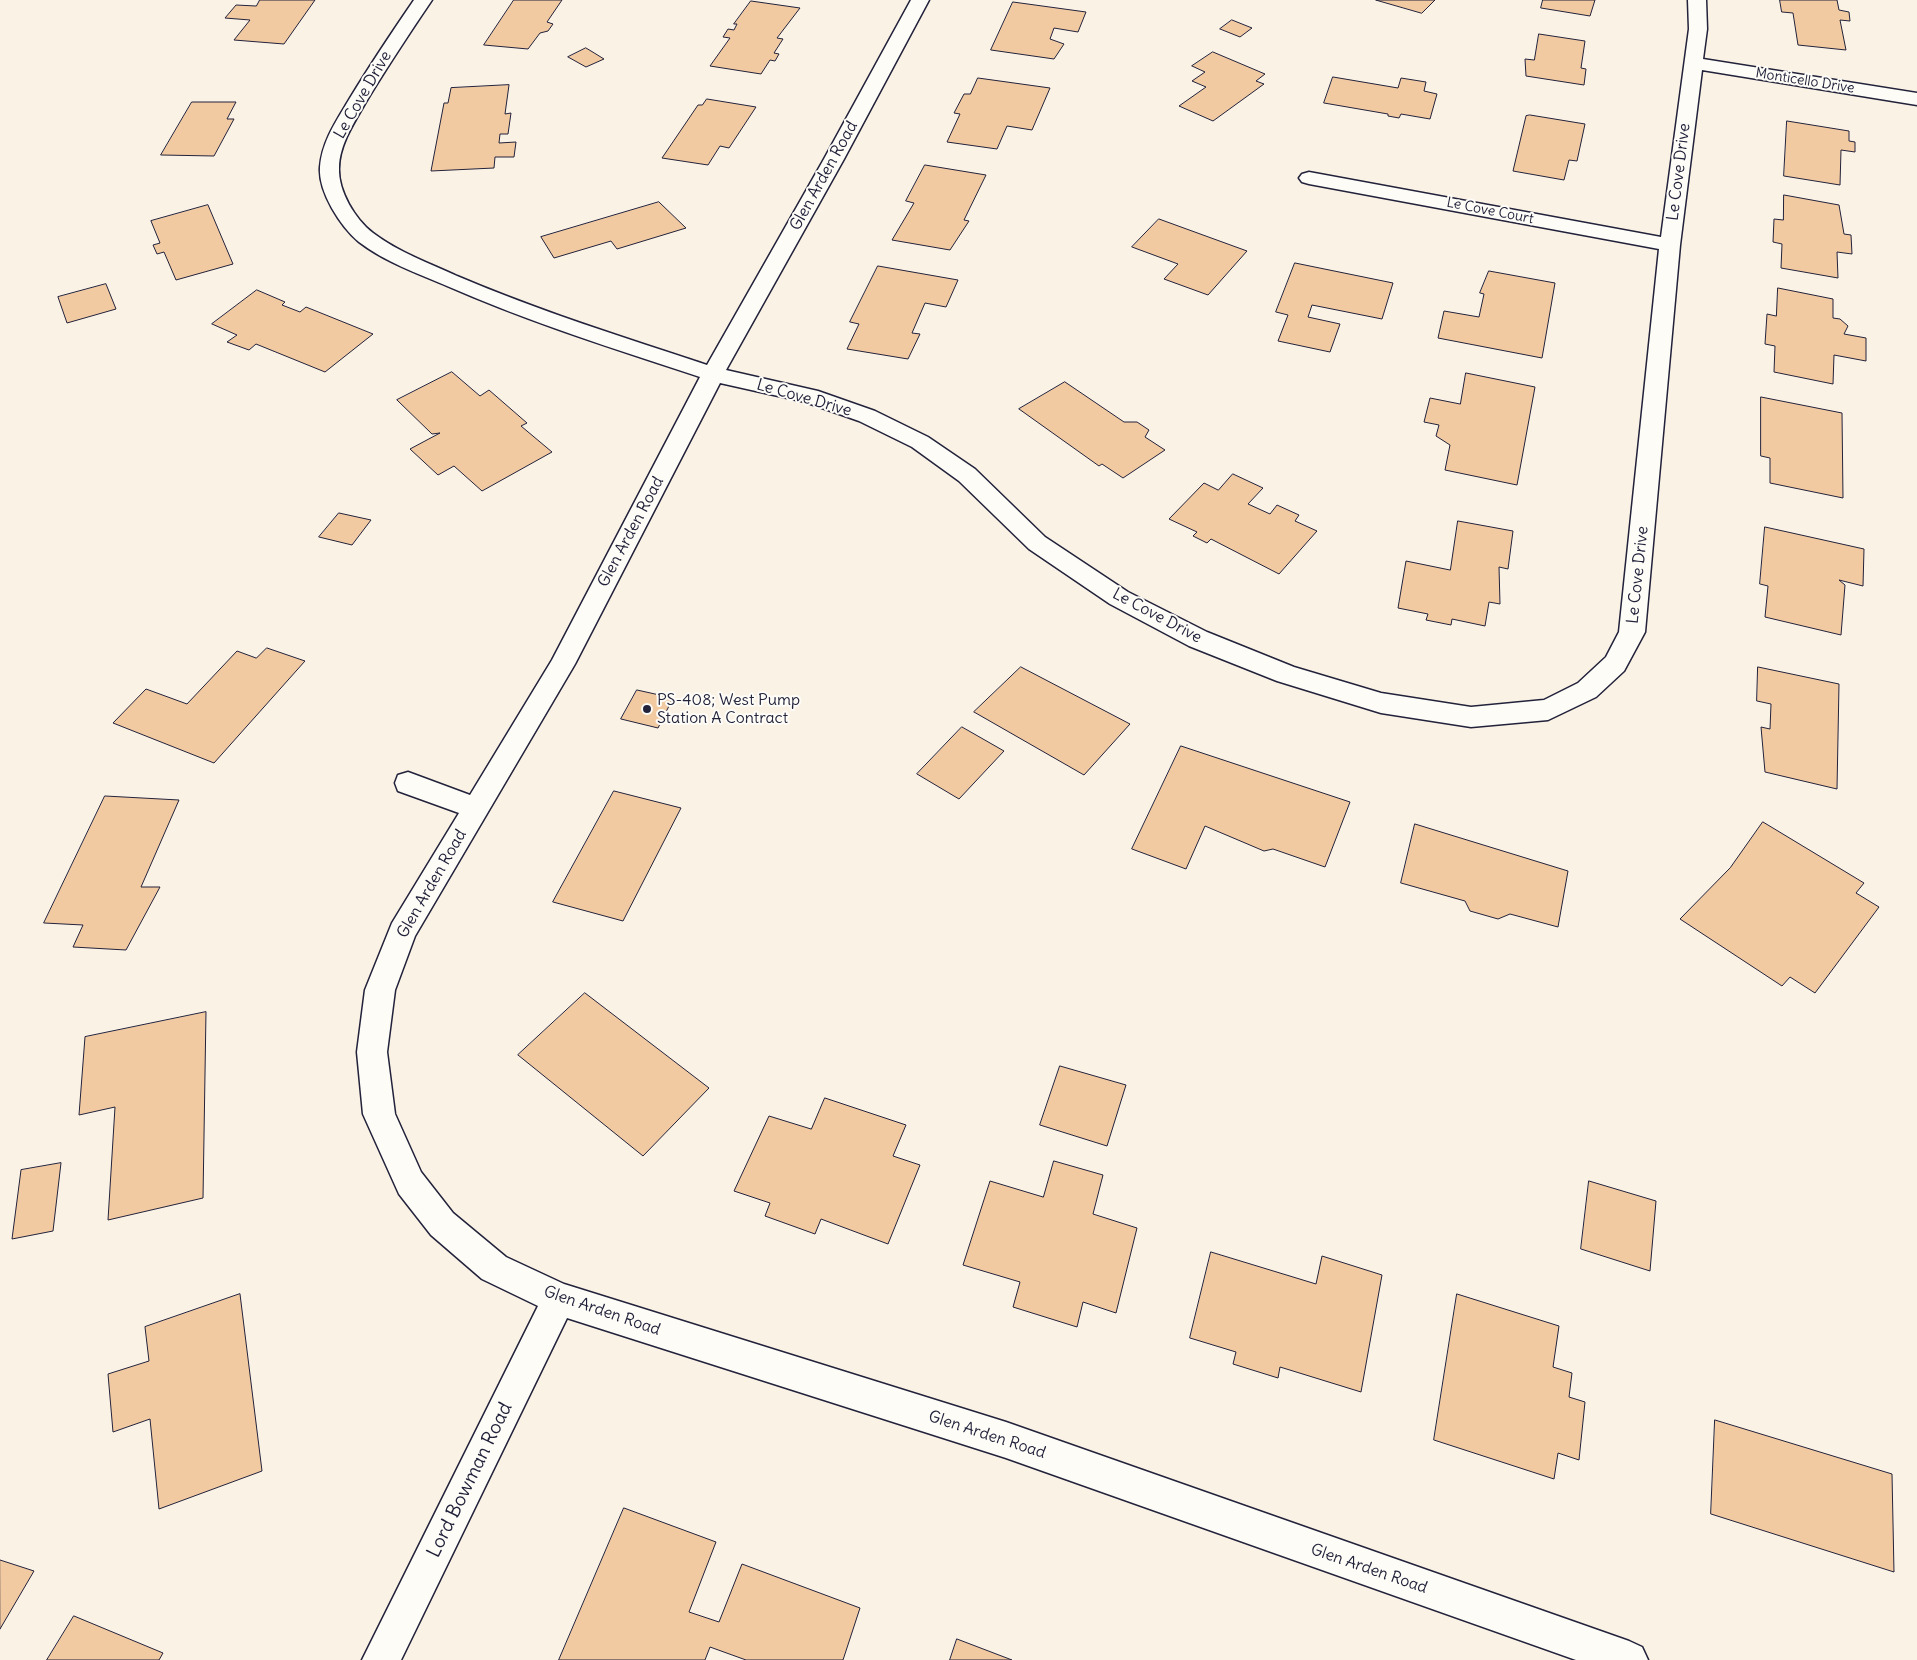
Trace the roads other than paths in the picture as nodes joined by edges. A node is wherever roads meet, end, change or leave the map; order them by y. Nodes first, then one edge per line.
1 (424, 0) edge
2 (920, 0) edge
3 (1697, 0) edge
4 (1693, 63) junction
5 (1917, 99) edge
6 (1309, 178) dead end
7 (1670, 245) junction
8 (714, 374) junction
9 (408, 783) dead end
10 (476, 808) junction
11 (559, 1299) junction
12 (381, 1660) edge
13 (1629, 1660) edge

1 - 8 street, Le Cove Drive
2 - 8 street, Glen Arden Road
3 - 4 street, Le Cove Drive
4 - 5 street, Monticello Drive
4 - 7 street, Le Cove Drive
6 - 7 street, Le Cove Court
7 - 8 street, Le Cove Drive
8 - 10 street, Glen Arden Road
9 - 10 street
10 - 11 street, Glen Arden Road
11 - 12 street, Lord Bowman Road
11 - 13 street, Glen Arden Road

